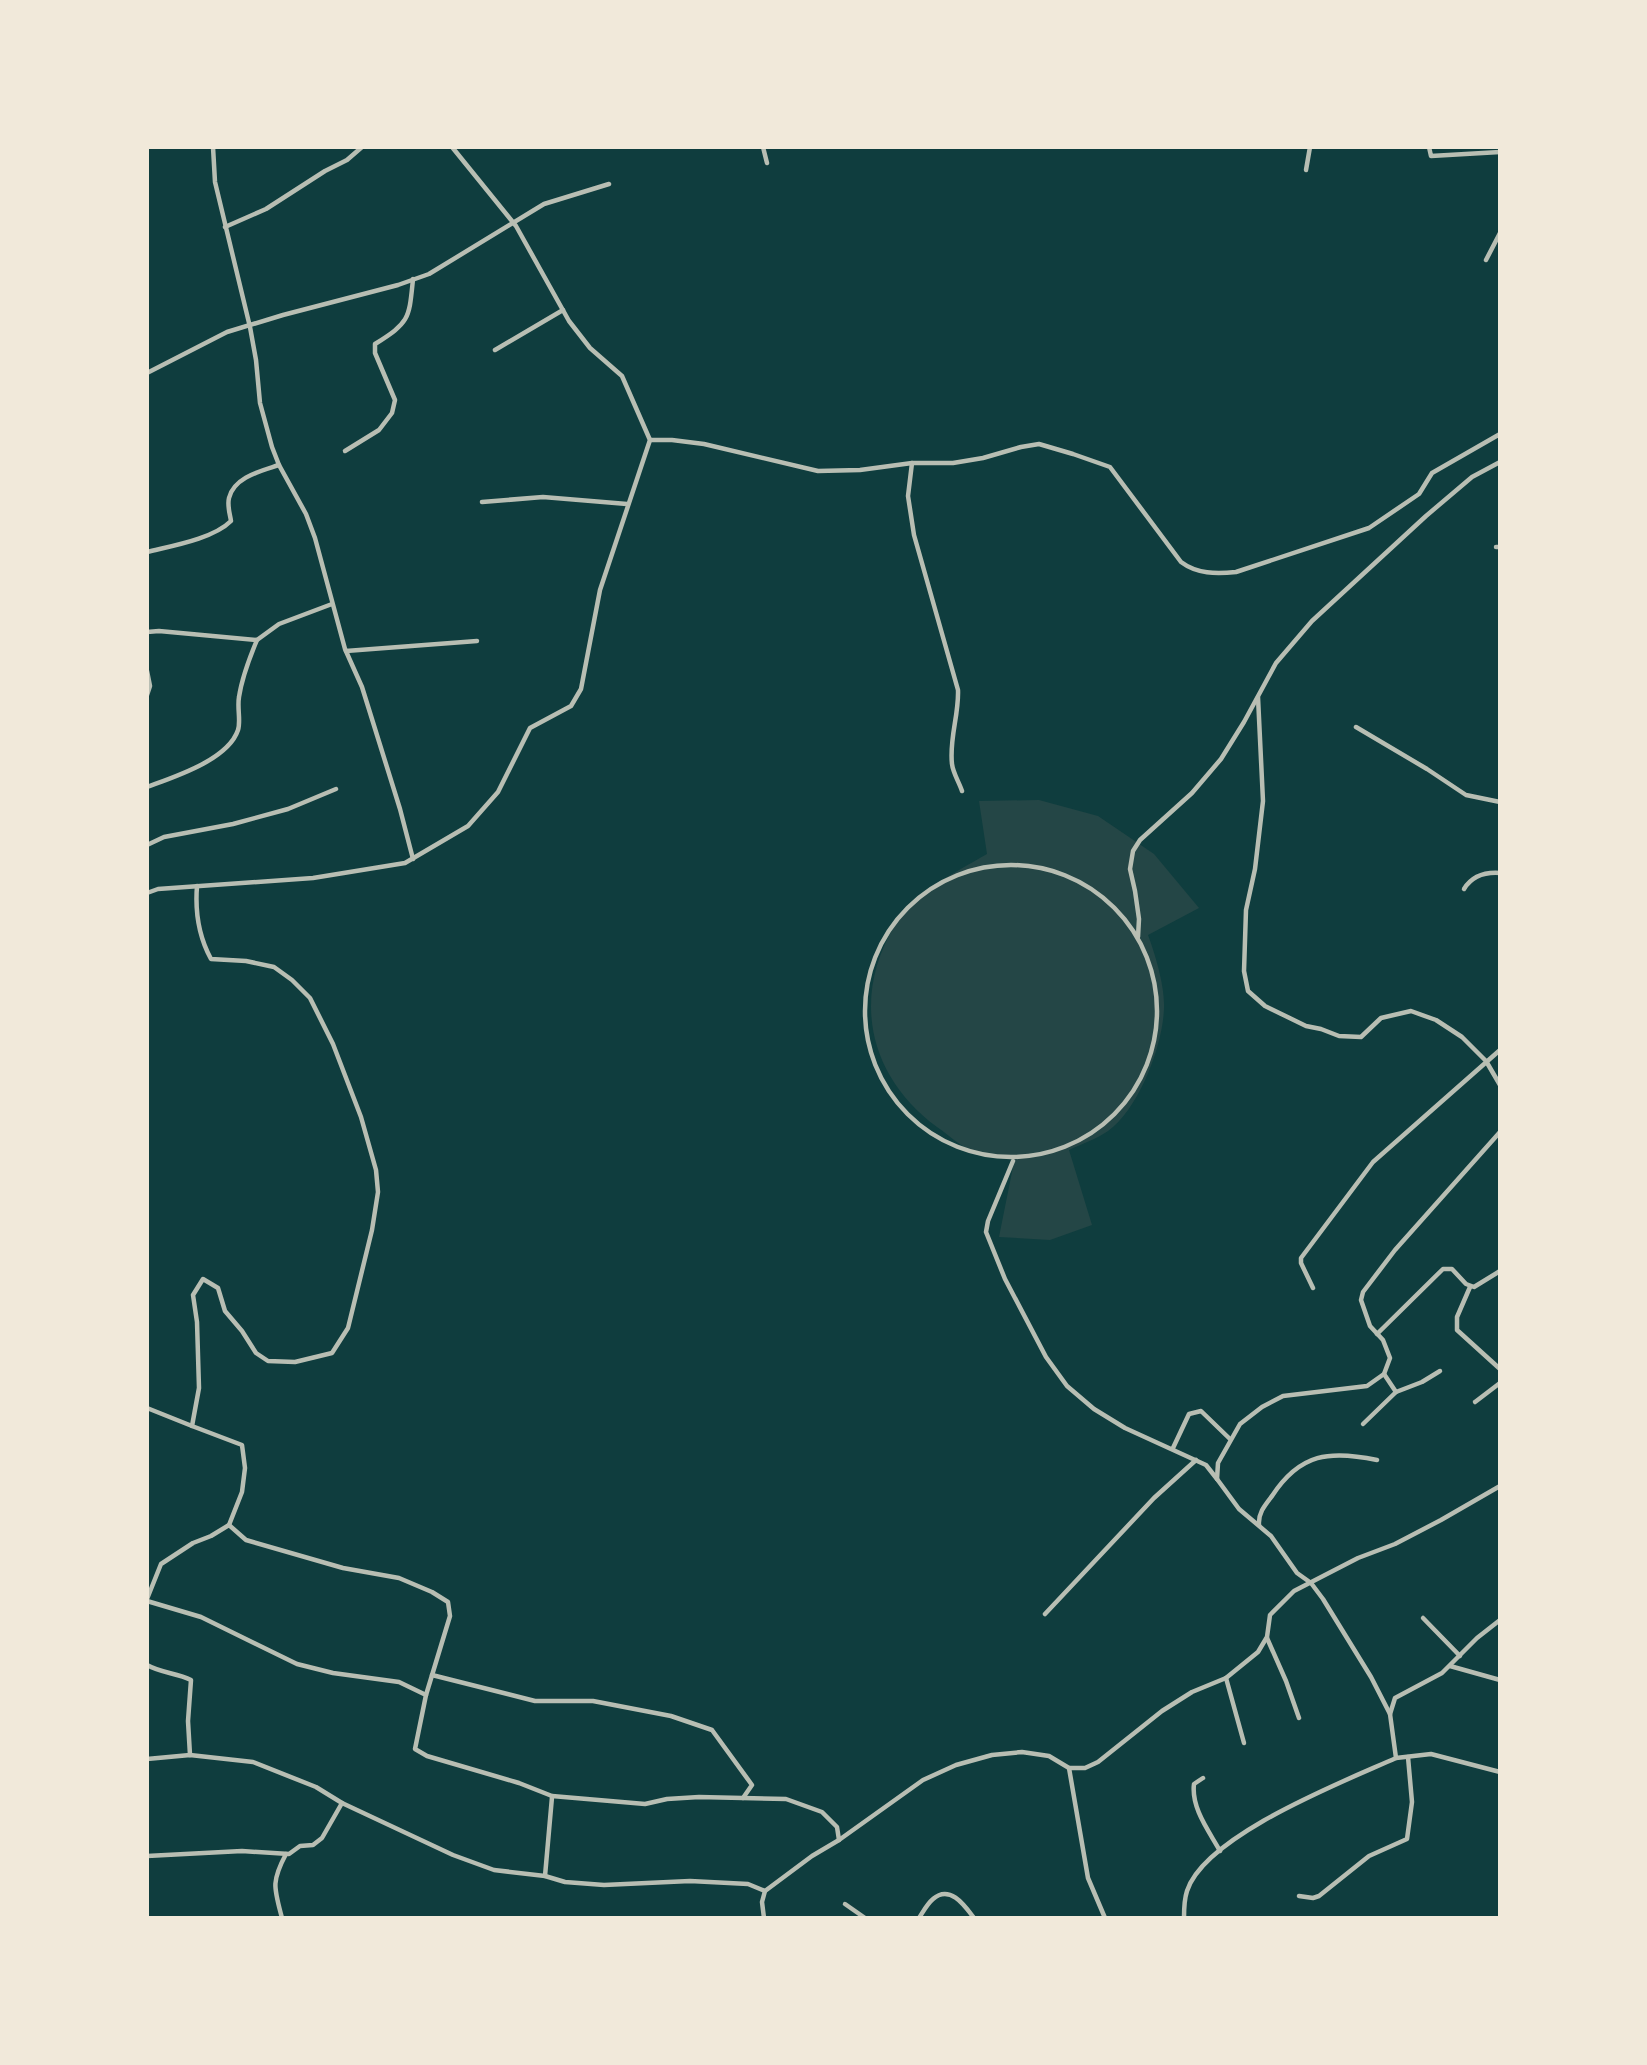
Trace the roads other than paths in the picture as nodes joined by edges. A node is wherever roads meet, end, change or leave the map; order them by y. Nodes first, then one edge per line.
1 (213, 147) edge
2 (362, 147) edge
3 (452, 147) edge
4 (763, 147) edge
5 (1310, 147) edge
6 (1429, 147) edge
7 (1500, 152) edge
8 (766, 163) dead end
9 (1306, 170) dead end
10 (610, 184) dead end
11 (514, 222) junction
12 (225, 226) junction
13 (1500, 233) edge
14 (1486, 260) dead end
15 (413, 279) junction
16 (563, 310) junction
17 (249, 325) junction
18 (495, 350) dead end
19 (147, 373) edge
20 (1500, 434) edge
21 (650, 440) junction
22 (345, 451) dead end
23 (1500, 461) edge
24 (912, 463) junction
25 (279, 464) junction
26 (482, 502) dead end
27 (627, 504) junction
28 (147, 552) edge
29 (332, 604) junction
30 (147, 632) edge
31 (257, 640) junction
32 (477, 641) dead end
33 (346, 652) junction
34 (147, 671) edge
35 (147, 695) edge
36 (1258, 696) junction
37 (1356, 727) dead end
38 (147, 787) edge
39 (335, 789) dead end
40 (962, 791) dead end
41 (1500, 802) edge
42 (147, 845) edge
43 (413, 859) junction
44 (1500, 873) edge
45 (197, 886) junction
46 (1464, 889) dead end
47 (147, 893) edge
48 (1138, 938) junction
49 (1500, 1050) edge
50 (1486, 1061) junction
51 (1500, 1084) edge
52 (1500, 1132) edge
53 (1013, 1161) junction
54 (1500, 1271) edge
55 (1470, 1287) junction
56 (1313, 1288) dead end
57 (1377, 1334) junction
58 (1500, 1369) edge
59 (1440, 1371) dead end
60 (1384, 1374) junction
61 (1500, 1383) edge
62 (1395, 1392) junction
63 (1475, 1402) dead end
64 (147, 1408) edge
65 (1363, 1424) dead end
66 (192, 1426) junction
67 (1230, 1439) junction
68 (1173, 1448) junction
69 (1196, 1460) junction
70 (1377, 1460) dead end
71 (1216, 1479) junction
72 (1500, 1486) edge
73 (229, 1525) junction
74 (1259, 1525) junction
75 (1311, 1583) junction
76 (147, 1600) edge
77 (1045, 1614) dead end
78 (1423, 1618) dead end
79 (1500, 1620) edge
80 (1266, 1637) junction
81 (1460, 1656) junction
82 (147, 1665) edge
83 (1450, 1666) junction
84 (432, 1675) junction
85 (1226, 1678) junction
86 (1500, 1680) edge
87 (426, 1695) junction
88 (1390, 1714) junction
89 (1299, 1718) dead end
90 (1244, 1743) dead end
91 (190, 1755) junction
92 (1408, 1757) junction
93 (1396, 1758) junction
94 (147, 1759) edge
95 (1069, 1768) junction
96 (1500, 1772) edge
97 (1203, 1777) dead end
98 (552, 1796) junction
99 (743, 1799) junction
100 (342, 1803) junction
101 (839, 1840) junction
102 (1220, 1851) junction
103 (286, 1854) junction
104 (147, 1856) edge
105 (545, 1876) junction
106 (765, 1891) junction
107 (1299, 1896) dead end
108 (845, 1904) dead end
109 (282, 1918) edge
110 (764, 1918) edge
111 (865, 1918) edge
112 (919, 1918) edge
113 (974, 1918) edge
114 (1104, 1918) edge
115 (1184, 1918) edge

1 - 12 street
2 - 12 street
3 - 11 street
4 - 8 street
5 - 9 street
6 - 7 street
10 - 11 street
11 - 15 street
11 - 16 street
12 - 17 street
13 - 14 street
15 - 17 street
15 - 22 street
16 - 18 street
16 - 21 street
17 - 19 street
17 - 25 street
20 - 24 street
21 - 24 street
21 - 27 street
23 - 36 street
24 - 40 street
25 - 28 street
25 - 29 street
26 - 27 street
27 - 43 street
29 - 31 street
29 - 33 street
30 - 31 street
31 - 38 street
32 - 33 street
33 - 43 street
34 - 35 street
36 - 48 street
36 - 50 street
37 - 41 street
39 - 42 street
43 - 45 street
44 - 46 street
45 - 47 street
45 - 66 street
48 - 53 street
48 - 53 street
49 - 50 street
50 - 51 street
50 - 56 street
52 - 57 street
53 - 68 street
54 - 55 street
55 - 57 street
55 - 58 street
57 - 60 street
59 - 62 street
60 - 62 street
60 - 67 street
61 - 63 street
62 - 65 street
64 - 66 street
66 - 73 street
67 - 68 street
67 - 71 street
68 - 69 street
69 - 71 street
69 - 77 street
70 - 74 street
71 - 74 street
72 - 75 street
73 - 76 street
73 - 84 street
74 - 75 street
75 - 80 street
75 - 88 street
76 - 87 street
78 - 81 street
79 - 81 street
80 - 85 street
80 - 89 street
81 - 83 street
82 - 91 street
83 - 86 street
83 - 88 street
84 - 87 street
84 - 99 street
85 - 90 street
85 - 95 street
87 - 98 street
88 - 93 street
91 - 94 street
91 - 100 street
92 - 93 street
92 - 96 street
92 - 107 street
93 - 102 street
95 - 101 street
95 - 114 street
97 - 102 street
98 - 99 street
98 - 105 street
99 - 101 street
100 - 103 street
100 - 105 street
101 - 106 street
102 - 115 street
103 - 104 street
103 - 109 street
105 - 106 street
106 - 110 street
108 - 111 street
112 - 113 street

